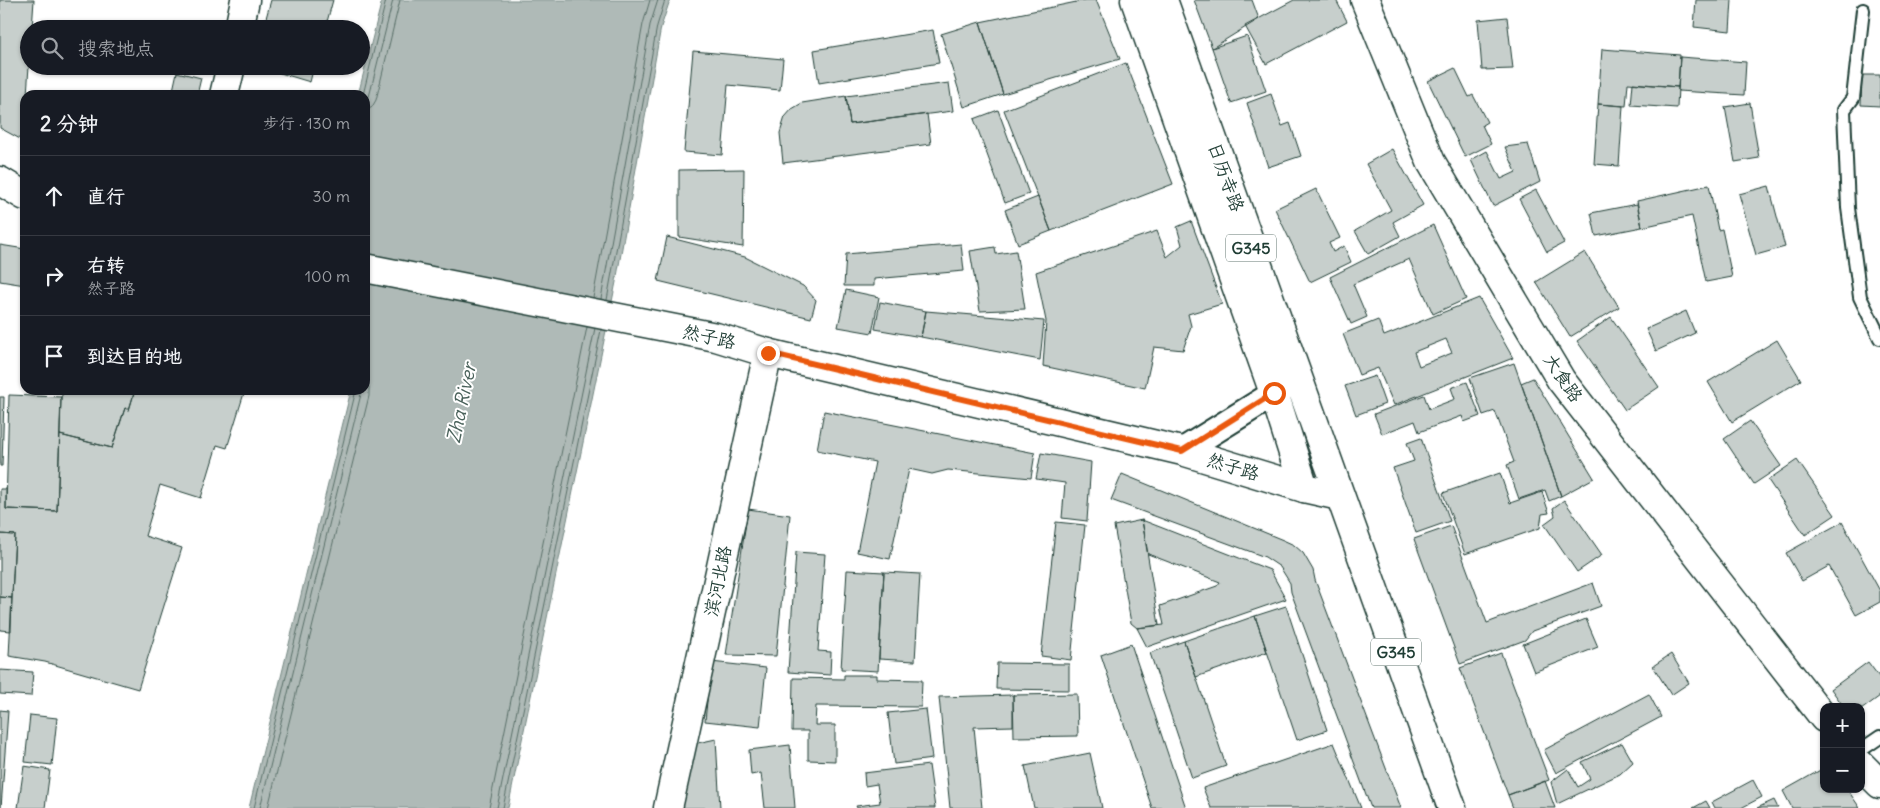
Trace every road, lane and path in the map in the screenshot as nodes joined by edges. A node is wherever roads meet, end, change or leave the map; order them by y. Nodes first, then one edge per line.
1 (245, 0) edge
2 (1135, 0) edge
3 (1163, 0) edge
4 (1365, 0) edge
5 (1863, 10) dead end
6 (241, 20) edge
7 (229, 75) edge
8 (225, 90) edge
9 (0, 181) edge
10 (20, 193) edge
11 (370, 269) edge
12 (1880, 338) edge
13 (768, 353) junction
14 (1297, 379) junction
15 (1274, 393) junction
16 (1182, 451) junction
17 (1304, 488) junction
18 (1340, 496) junction
19 (1820, 713) edge
20 (1880, 737) edge
21 (1864, 748) edge
22 (1865, 769) edge
23 (1880, 784) edge
24 (668, 808) edge
25 (1452, 808) edge

1 - 6 main road
2 - 15 main road, 日历寺路 / G345
3 - 14 main road, 日历寺路 / G345
4 - 19 main road, 大食路
5 - 12 lane
7 - 8 main road
9 - 10 main road
11 - 13 main road, 然子路
13 - 16 main road, 然子路
13 - 24 main road, 滨河北路
14 - 15 street
14 - 18 main road, 日历寺路 / G345
15 - 16 street
15 - 17 main road, 日历寺路 / G345
16 - 17 main road, 然子路
17 - 18 main road, 然子路
18 - 25 main road, G345
20 - 21 lane
22 - 23 main road

